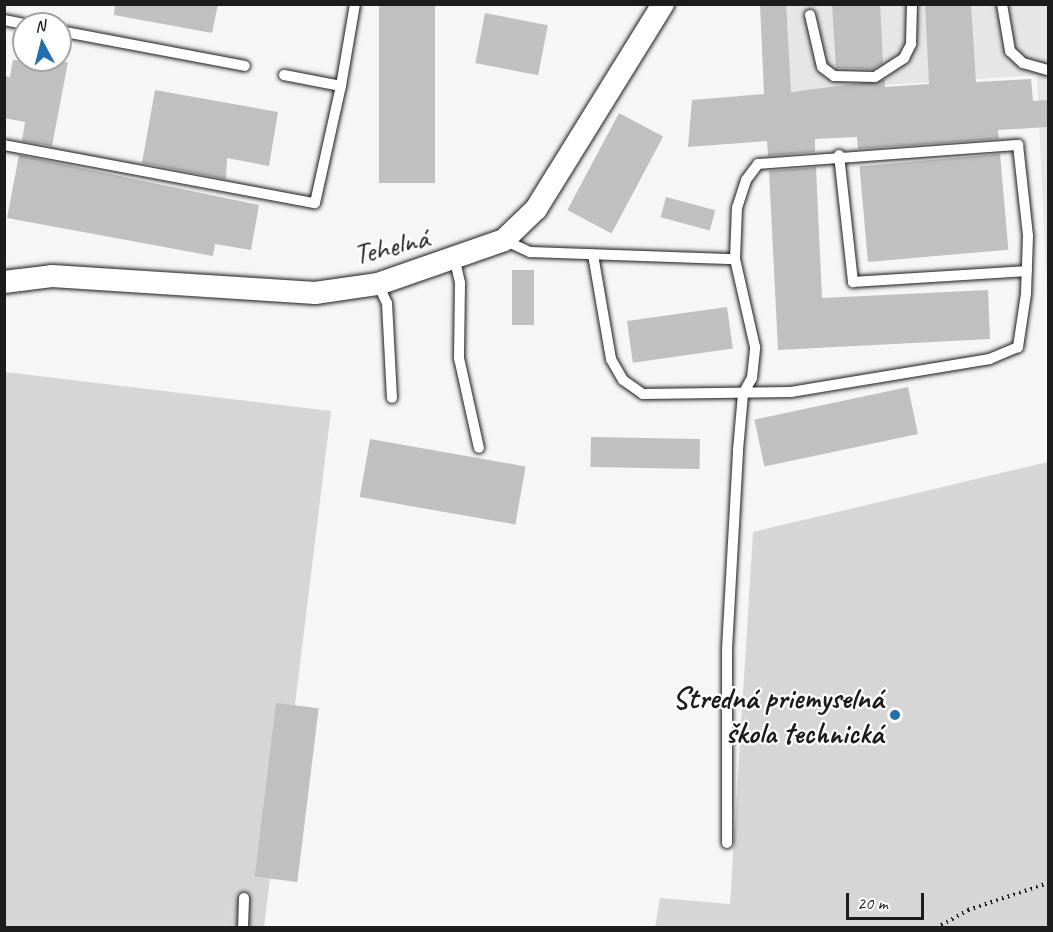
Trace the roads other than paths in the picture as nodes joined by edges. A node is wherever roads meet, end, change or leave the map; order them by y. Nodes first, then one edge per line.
1 (355, 4) edge
2 (663, 4) edge
3 (912, 4) edge
4 (1002, 4) edge
5 (810, 15) dead end
6 (72, 33) edge
7 (245, 66) dead end
8 (1048, 69) edge
9 (284, 75) dead end
10 (341, 86) junction
11 (4, 146) edge
12 (839, 155) junction
13 (504, 240) junction
14 (593, 255) junction
15 (735, 259) junction
16 (456, 261) junction
17 (1027, 270) junction
18 (4, 282) edge
19 (378, 284) junction
20 (743, 394) junction
21 (392, 398) dead end
22 (479, 448) dead end
23 (727, 843) dead end
24 (244, 898) dead end
25 (243, 927) edge

1 - 10 lane
2 - 13 street, Tehelná
3 - 5 lane
4 - 8 lane
6 - 7 lane
9 - 10 lane
10 - 11 lane
12 - 15 lane
12 - 17 lane
12 - 17 lane
13 - 14 lane
13 - 16 street, Tehelná
14 - 15 lane
14 - 20 lane
15 - 20 lane
16 - 19 street, Tehelná
16 - 22 lane
17 - 20 lane
18 - 19 street, Tehelná
19 - 21 lane
20 - 23 lane
24 - 25 lane

